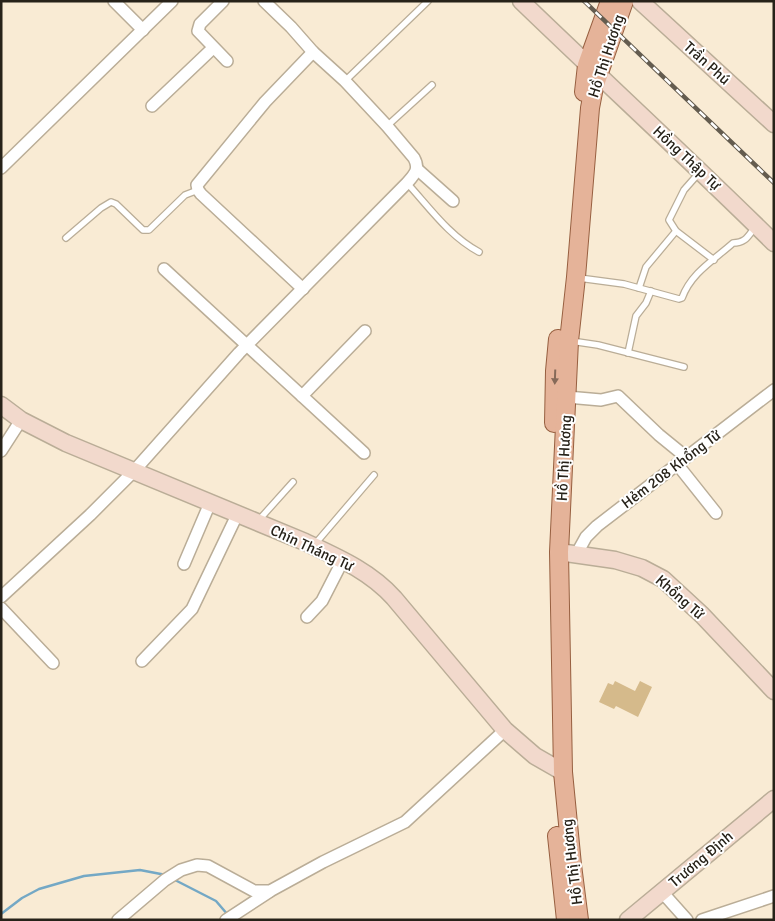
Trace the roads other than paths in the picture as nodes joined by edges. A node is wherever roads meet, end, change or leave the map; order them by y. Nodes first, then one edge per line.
1 (114, 1) edge
2 (172, 1) edge
3 (223, 1) edge
4 (264, 1) edge
5 (428, 1) edge
6 (521, 1) edge
7 (610, 1) edge
8 (624, 1) edge
9 (640, 1) edge
10 (143, 30) junction
11 (213, 48) junction
12 (312, 52) junction
13 (227, 61) dead end
14 (592, 70) junction
15 (345, 81) junction
16 (432, 85) dead end
17 (152, 106) dead end
18 (774, 124) edge
19 (387, 126) junction
20 (1, 168) edge
21 (417, 169) junction
22 (701, 171) junction
23 (407, 183) junction
24 (198, 190) junction
25 (454, 202) dead end
26 (756, 226) junction
27 (676, 230) junction
28 (66, 238) dead end
29 (774, 243) edge
30 (479, 252) dead end
31 (714, 260) junction
32 (164, 269) dead end
33 (576, 277) junction
34 (639, 288) junction
35 (303, 289) junction
36 (651, 291) junction
37 (364, 331) dead end
38 (569, 341) junction
39 (247, 345) junction
40 (628, 353) junction
41 (684, 367) dead end
42 (774, 390) edge
43 (302, 396) junction
44 (567, 398) junction
45 (1, 405) edge
46 (21, 420) junction
47 (1, 452) edge
48 (364, 453) dead end
49 (682, 460) junction
50 (134, 471) junction
51 (374, 475) dead end
52 (293, 482) dead end
53 (210, 503) junction
54 (716, 514) dead end
55 (237, 515) junction
56 (257, 523) junction
57 (313, 546) junction
58 (567, 554) junction
59 (343, 560) junction
60 (184, 564) dead end
61 (1, 597) edge
62 (1, 608) edge
63 (308, 618) dead end
64 (142, 660) dead end
65 (54, 663) dead end
66 (774, 691) edge
67 (505, 730) junction
68 (558, 770) junction
69 (774, 799) edge
70 (270, 891) junction
71 (662, 892) junction
72 (774, 896) edge
73 (118, 920) edge
74 (226, 920) edge
75 (566, 920) edge
76 (579, 920) edge
77 (628, 920) edge
78 (687, 920) edge
79 (702, 920) edge

1 - 10 street
2 - 10 street
3 - 11 street
4 - 12 street
5 - 15 lane
6 - 14 street, Hồng Thập Tự
7 - 14 main road, Hồ Thị Hương
8 - 14 main road, Hồ Thị Hương
9 - 18 street, Trần Phú
10 - 20 street
11 - 13 street
11 - 17 street
12 - 15 street
12 - 24 street
14 - 22 street, Hồng Thập Tự
14 - 33 main road, Hồ Thị Hương
14 -> 68 main road, Hồ Thị Hương
15 - 19 street
16 - 19 lane
19 - 21 street
21 - 23 street
21 - 25 street
22 - 26 street, Hồng Thập Tự
22 - 27 lane
23 - 30 lane
23 - 35 street
24 - 28 lane
24 - 35 street
26 - 29 street, Hồng Thập Tự
26 - 31 lane
27 - 31 lane
27 - 34 lane
31 - 36 lane
32 - 39 street
33 - 34 lane
33 - 38 main road, Hồ Thị Hương
34 - 36 lane
35 - 39 street
36 - 40 lane
37 - 43 street
38 - 40 lane
38 - 44 main road, Hồ Thị Hương
39 - 43 street
39 - 50 street
40 - 41 lane
42 - 49 street, Hẻm 208 Khổng Tử
43 - 48 street
44 - 49 street
44 - 58 main road, Hồ Thị Hương
45 - 46 street, Chín Tháng Tư
46 - 47 street
46 - 50 street, Chín Tháng Tư
49 - 54 street
49 - 58 street, Hẻm 208 Khổng Tử
50 - 53 street, Chín Tháng Tư
50 - 61 street
51 - 57 lane
52 - 56 lane
53 - 55 street, Chín Tháng Tư
53 - 60 street
55 - 56 street, Chín Tháng Tư
55 - 64 street
56 - 57 street, Chín Tháng Tư
57 - 59 street, Chín Tháng Tư
58 - 66 street, Khổng Tử
58 - 68 main road, Hồ Thị Hương
59 - 63 street
59 - 67 street, Chín Tháng Tư
62 - 65 street
67 - 68 street, Chín Tháng Tư
67 - 70 street
68 - 75 main road, Hồ Thị Hương
68 - 76 main road, Hồ Thị Hương
69 - 71 street, Trương Định
70 - 73 street
70 - 74 street
71 - 77 street, Trương Định
71 - 78 street
72 - 79 street

